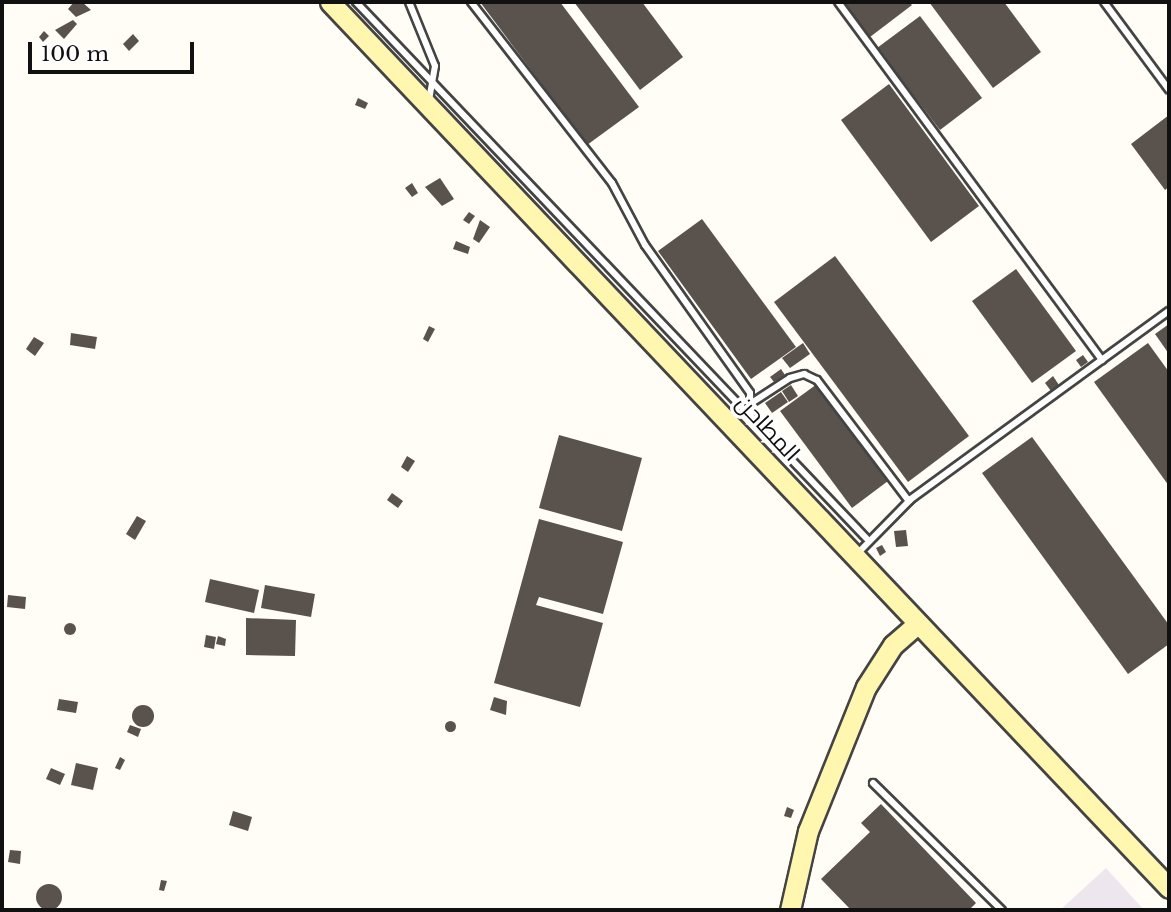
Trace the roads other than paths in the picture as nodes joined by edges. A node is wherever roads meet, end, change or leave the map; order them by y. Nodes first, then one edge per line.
1 (330, 2) edge
2 (356, 2) edge
3 (409, 2) edge
4 (471, 2) edge
5 (838, 2) edge
6 (1104, 2) edge
7 (431, 80) junction
8 (1169, 90) edge
9 (428, 106) junction
10 (1169, 311) edge
11 (1102, 360) junction
12 (753, 402) junction
13 (751, 417) junction
14 (909, 501) junction
15 (867, 539) junction
16 (855, 558) junction
17 (918, 622) junction
18 (873, 783) dead end
19 (1169, 888) edge
20 (790, 910) edge
21 (1002, 910) edge

1 - 9 main road, المطاحن
2 - 7 lane
3 - 7 lane
4 - 12 lane
5 - 11 lane
6 - 8 lane
7 - 9 lane
7 - 13 lane
9 - 16 main road, المطاحن
10 - 11 lane
11 - 14 lane
12 - 13 lane
12 - 14 lane
13 - 15 lane
14 - 15 lane
15 - 16 lane
16 - 17 main road, المطاحن
17 - 19 main road, المطاحن
17 - 20 main road
18 - 21 lane

